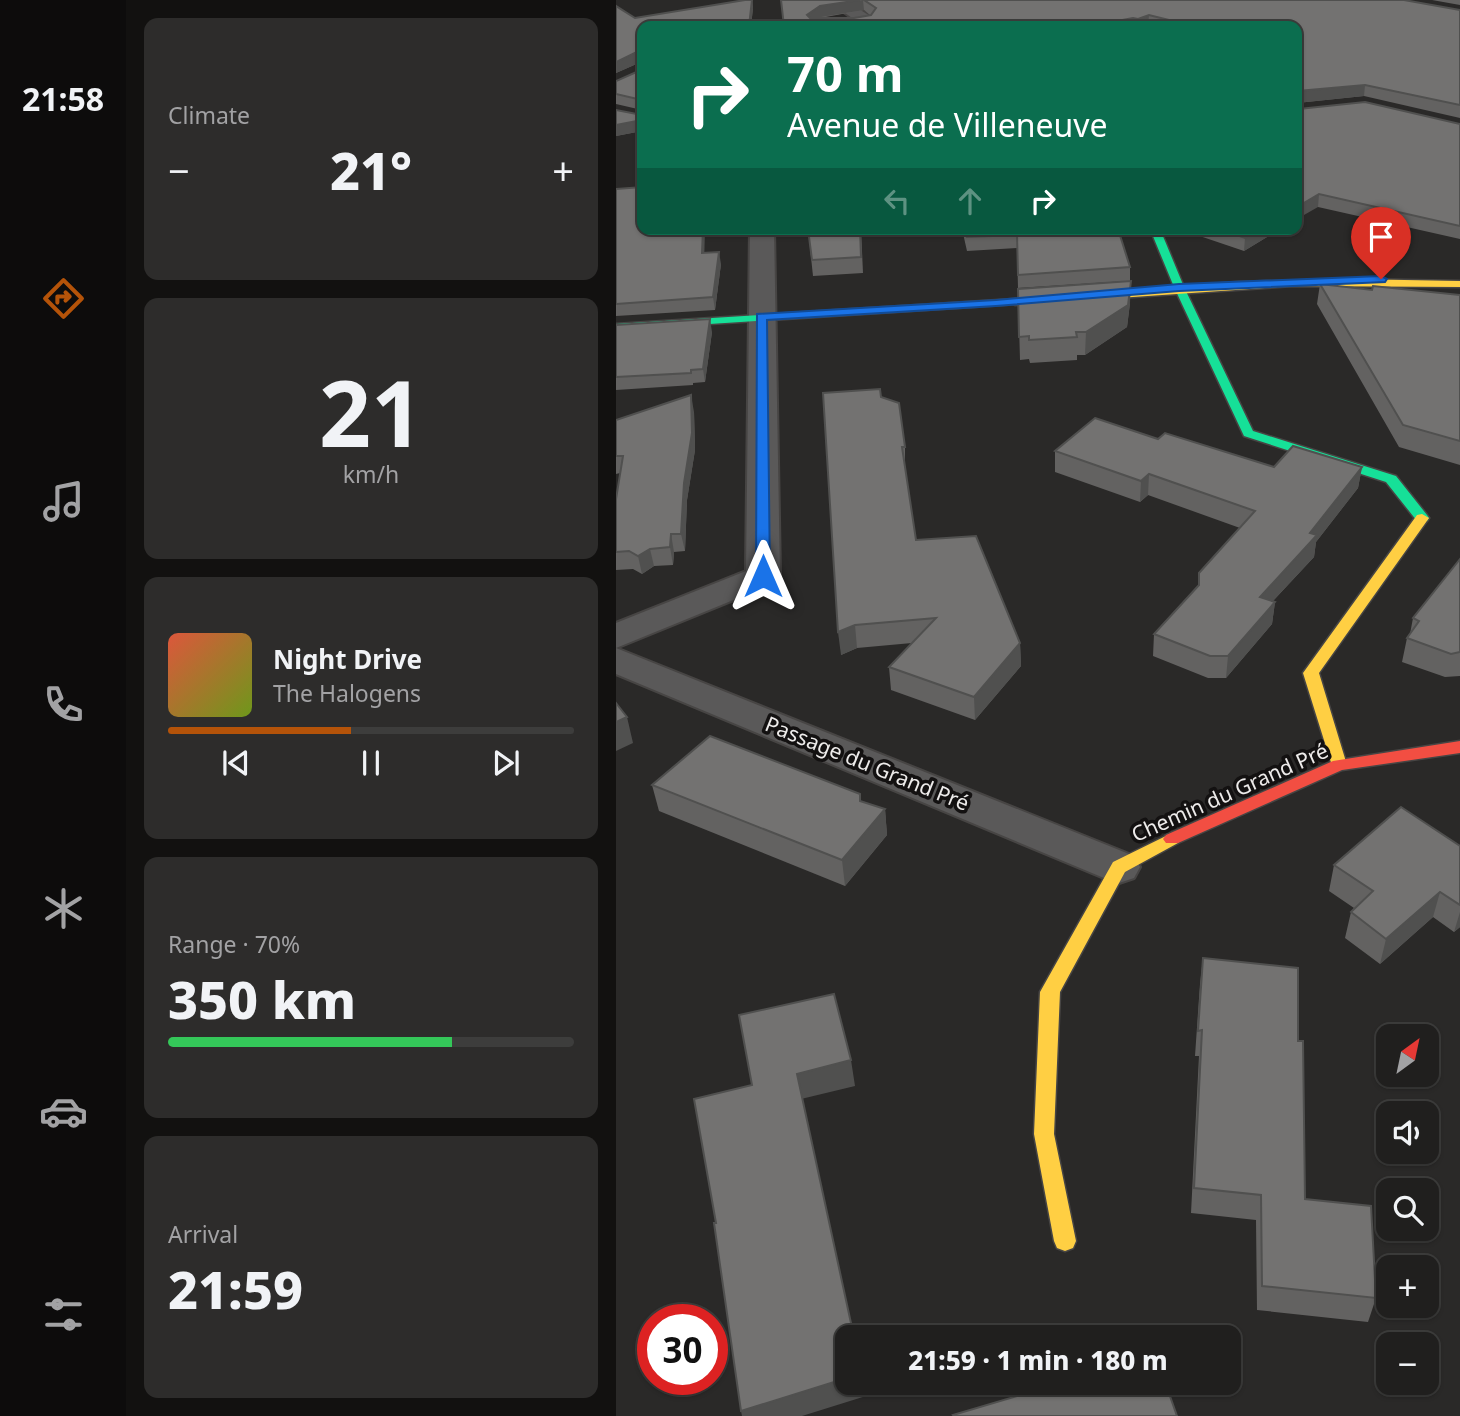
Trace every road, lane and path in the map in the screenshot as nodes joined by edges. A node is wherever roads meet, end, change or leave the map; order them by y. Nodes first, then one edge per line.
1 (846, 7) edge
2 (867, 21) edge
3 (762, 235) edge
4 (1157, 235) edge
5 (1460, 284) edge
6 (1179, 287) junction
7 (761, 317) junction
8 (616, 327) edge
9 (616, 636) edge
10 (616, 660) edge
11 (1460, 747) edge
12 (1339, 765) junction
13 (1119, 867) junction
14 (1065, 1241) dead end

1 - 2 street
3 - 7 street
4 - 6 street
5 - 6 street
6 - 7 street
6 - 12 street
7 - 8 street
7 - 9 street
10 - 13 street, Passage du Grand Pré
11 - 12 street, Chemin du Grand Pré
12 - 13 street, Chemin du Grand Pré
13 - 14 street, Chemin du Grand Pré

